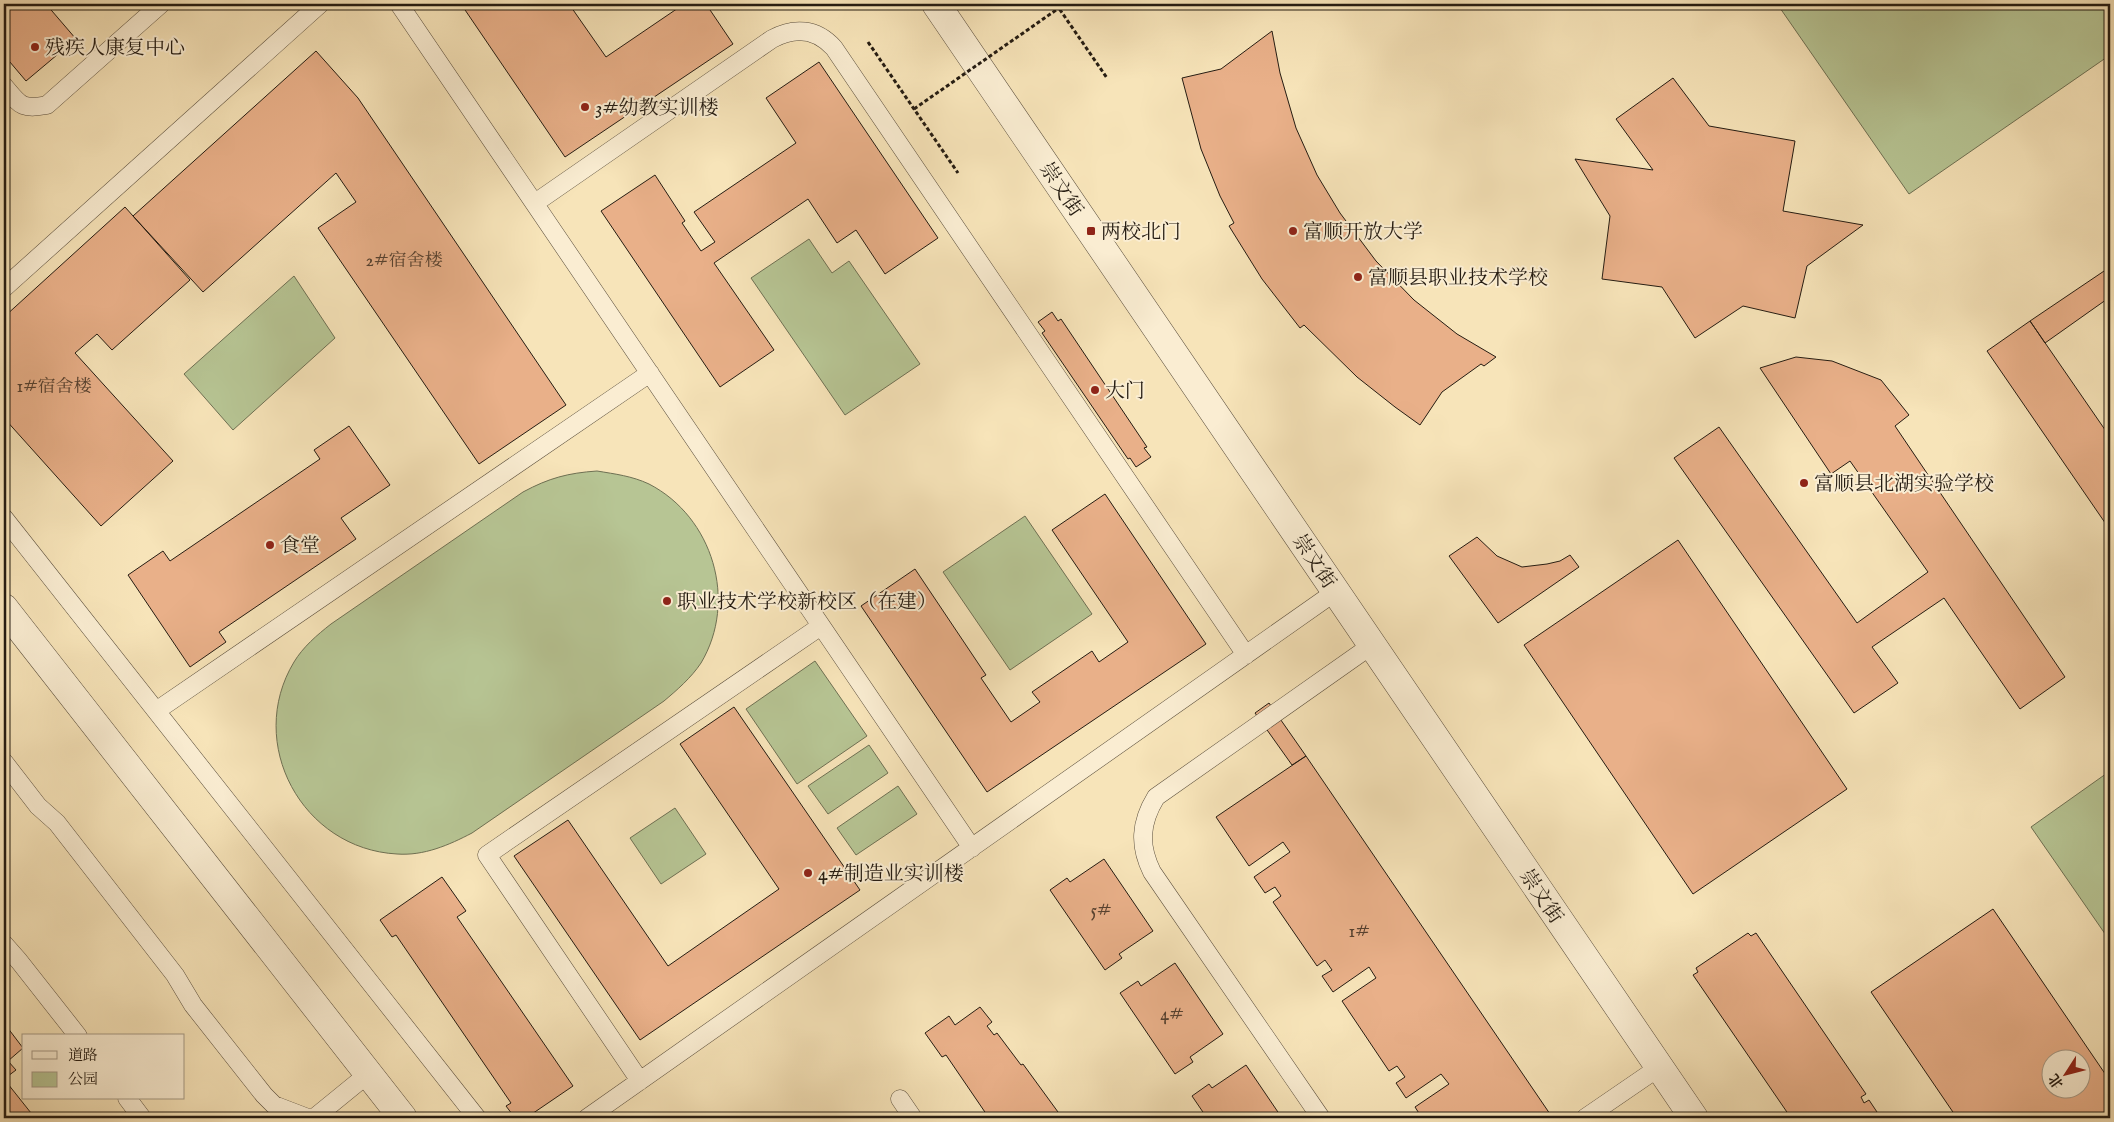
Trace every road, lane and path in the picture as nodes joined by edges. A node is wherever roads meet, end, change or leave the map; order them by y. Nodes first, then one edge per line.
1 (161, 4) edge
2 (320, 4) edge
3 (399, 4) edge
4 (936, 4) edge
5 (1056, 4) edge
6 (1059, 8) junction
7 (868, 42) dead end
8 (1107, 78) dead end
9 (4, 86) edge
10 (914, 109) junction
11 (958, 173) dead end
12 (535, 203) junction
13 (4, 288) edge
14 (650, 373) junction
15 (4, 518) edge
16 (1335, 592) junction
17 (4, 608) edge
18 (821, 626) junction
19 (1372, 645) junction
20 (1246, 655) junction
21 (156, 710) junction
22 (4, 762) edge
23 (972, 848) junction
24 (4, 944) edge
25 (76, 1034) edge
26 (1658, 1068) junction
27 (368, 1074) junction
28 (640, 1081) junction
29 (900, 1099) dead end
30 (128, 1100) edge
31 (142, 1118) edge
32 (308, 1118) edge
33 (314, 1118) edge
34 (403, 1118) edge
35 (477, 1118) edge
36 (587, 1118) edge
37 (913, 1118) edge
38 (1321, 1118) edge
39 (1585, 1118) edge
40 (1694, 1118) edge

1 - 9 lane
2 - 13 lane
3 - 12 lane
4 - 16 street, 崇文街
5 - 6 path
6 - 8 path
6 - 10 path, bridge
7 - 10 path
10 - 11 path
12 - 14 lane
12 - 20 lane
14 - 18 lane
14 - 21 lane
15 - 21 lane
16 - 19 street, 崇文街
16 - 20 lane
17 - 27 street
18 - 23 lane
18 - 28 lane
19 - 26 street, 崇文街
19 - 38 lane
20 - 23 lane
21 - 35 lane
22 - 32 lane
23 - 28 lane
24 - 25 lane
26 - 39 lane
26 - 40 street, 崇文街
27 - 33 lane
27 - 34 street
28 - 36 lane
29 - 37 lane
30 - 31 lane

